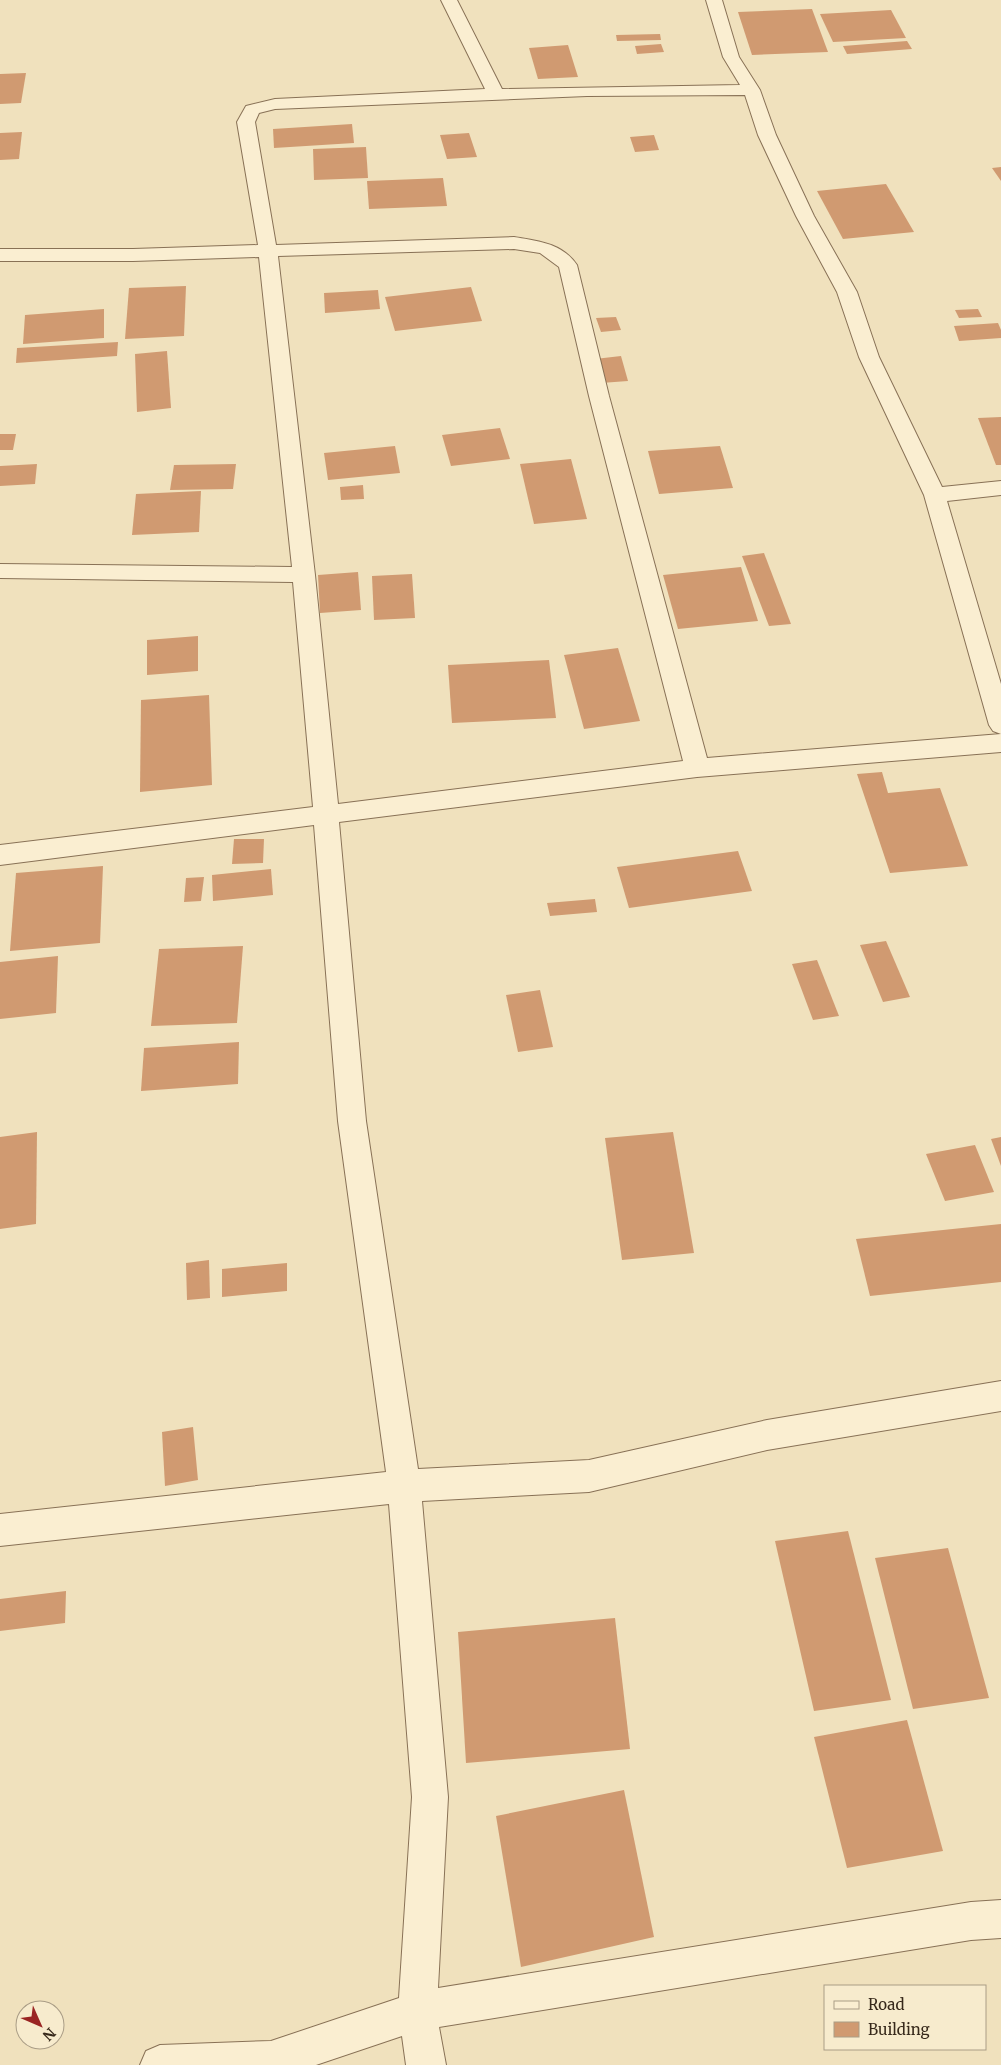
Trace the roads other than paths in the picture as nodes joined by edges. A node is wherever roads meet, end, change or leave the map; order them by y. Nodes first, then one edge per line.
1 (449, 0) edge
2 (714, 0) edge
3 (752, 90) junction
4 (496, 94) junction
5 (268, 250) junction
6 (0, 255) edge
7 (1001, 488) edge
8 (935, 495) junction
9 (0, 571) edge
10 (304, 575) junction
11 (1001, 725) edge
12 (1001, 743) edge
13 (697, 768) junction
14 (326, 813) junction
15 (0, 855) edge
16 (1001, 1396) edge
17 (404, 1486) junction
18 (0, 1530) edge
19 (1001, 1919) edge
20 (417, 2011) junction
21 (160, 2065) edge
22 (426, 2065) edge

1 - 4 street
2 - 3 street
3 - 4 street
3 - 8 street
4 - 5 street
5 - 6 street
5 - 10 street
5 - 13 street
7 - 8 street
8 - 11 street
9 - 10 street
10 - 14 street
12 - 13 street
13 - 14 street
14 - 15 street
14 - 17 street
16 - 17 street
17 - 18 street
17 - 20 street
19 - 20 street
20 - 21 street
20 - 22 street

